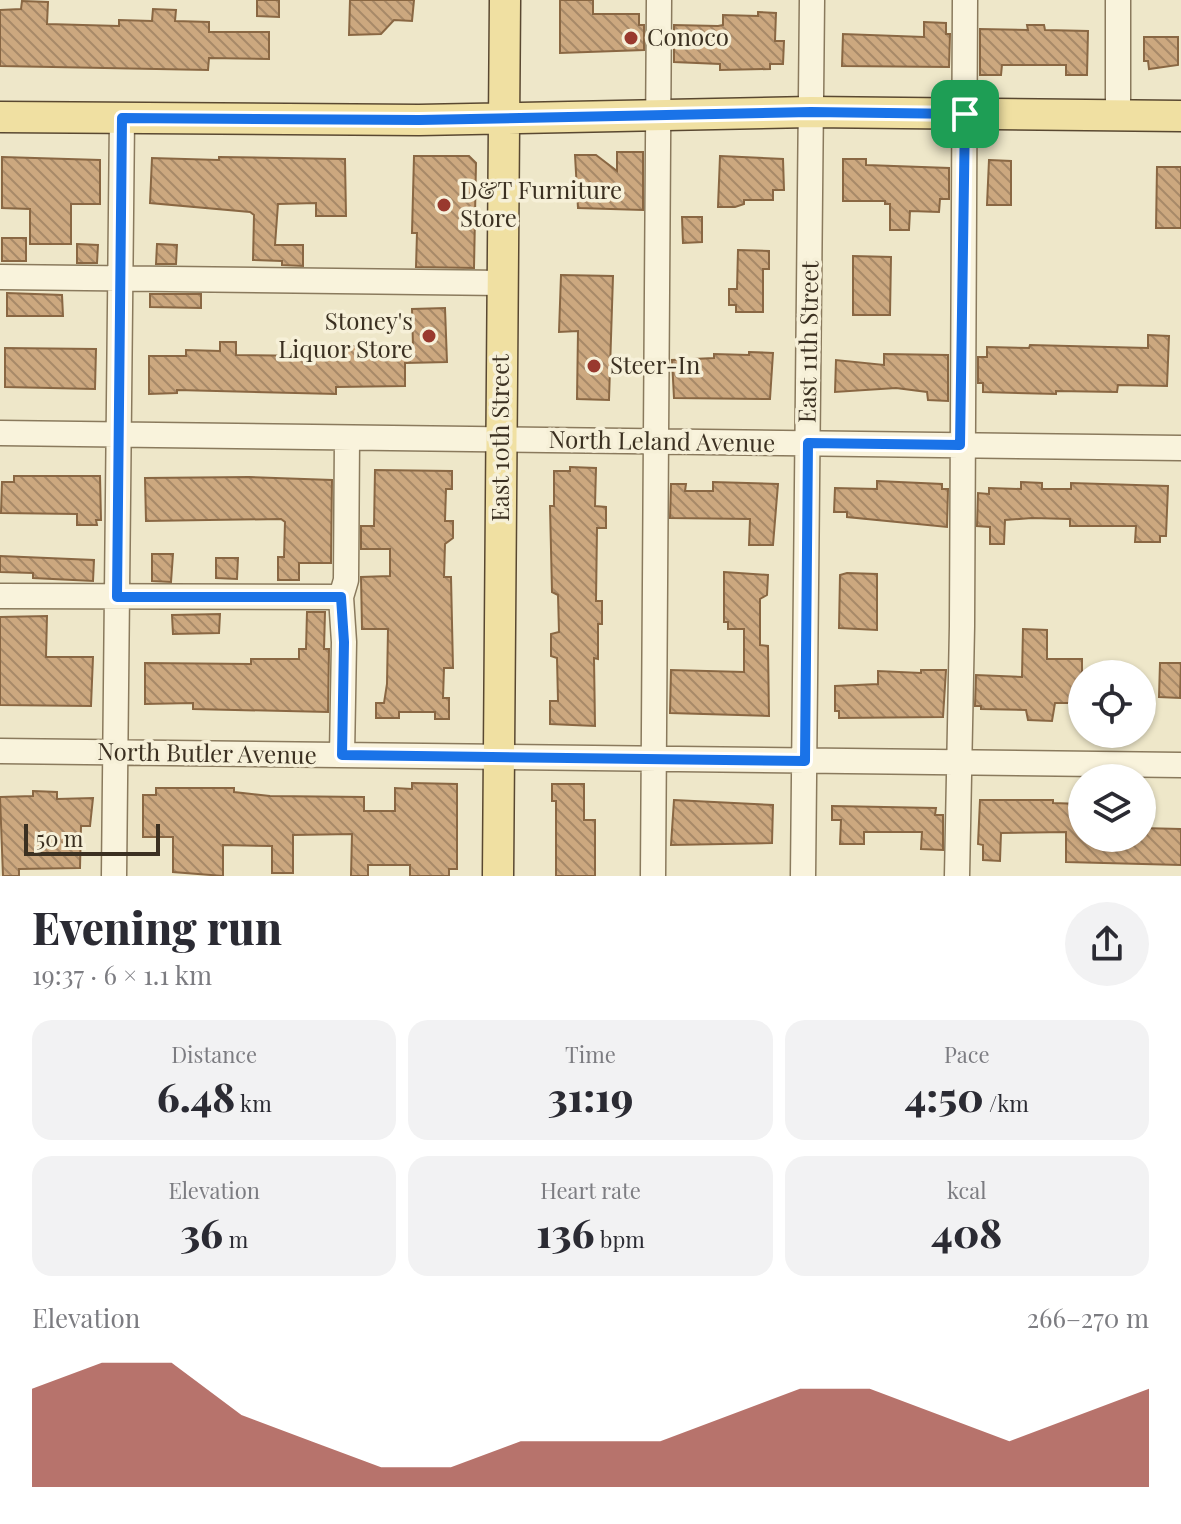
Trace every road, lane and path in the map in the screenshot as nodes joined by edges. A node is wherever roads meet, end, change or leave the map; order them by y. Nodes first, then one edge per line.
1 (505, 0) edge
2 (659, 0) edge
3 (812, 0) edge
4 (965, 0) edge
5 (1118, 0) edge
6 (811, 112) junction
7 (658, 114) junction
8 (965, 114) junction
9 (1118, 115) junction
10 (1181, 116) edge
11 (0, 117) edge
12 (503, 117) junction
13 (122, 118) junction
14 (0, 277) edge
15 (120, 280) junction
16 (502, 283) junction
17 (0, 433) edge
18 (119, 435) junction
19 (347, 438) junction
20 (501, 440) junction
21 (658, 442) junction
22 (808, 443) junction
23 (960, 445) junction
24 (1181, 448) edge
25 (0, 596) edge
26 (117, 597) junction
27 (341, 597) junction
28 (0, 751) edge
29 (115, 752) junction
30 (342, 755) junction
31 (499, 757) junction
32 (655, 759) junction
33 (805, 761) junction
34 (959, 763) junction
35 (1181, 765) edge
36 (114, 876) edge
37 (498, 876) edge
38 (653, 876) edge
39 (803, 876) edge
40 (957, 876) edge

1 - 12 main road, East 10th Street
2 - 7 street
3 - 6 street, East 11th Street
4 - 8 street
5 - 9 street
6 - 7 main road
6 - 8 main road
6 - 22 street, East 11th Street
7 - 12 main road
7 - 21 street
8 - 9 main road
8 - 23 street
9 - 10 main road
11 - 13 main road
12 - 13 main road
12 - 16 main road, East 10th Street
13 - 15 street
14 - 15 street
15 - 16 street
15 - 18 street
16 - 20 main road, East 10th Street
17 - 18 street, North Leland Avenue
18 - 19 street, North Leland Avenue
18 - 26 street
19 - 20 street, North Leland Avenue
19 - 27 street
20 - 21 street, North Leland Avenue
20 - 31 main road, East 10th Street
21 - 22 street, North Leland Avenue
21 - 32 street
22 - 23 street, North Leland Avenue
22 - 33 street, East 11th Street
23 - 24 street, North Leland Avenue
23 - 34 street
25 - 26 street
26 - 27 street
26 - 29 street
27 - 30 street
28 - 29 street, North Butler Avenue
29 - 30 street, North Butler Avenue
29 - 36 street
30 - 31 street, North Butler Avenue
31 - 32 street, North Butler Avenue
31 - 37 main road, East 10th Street
32 - 33 street, North Butler Avenue
32 - 38 street
33 - 34 street, North Butler Avenue
33 - 39 street, East 11th Street
34 - 35 street, North Butler Avenue
34 - 40 street

